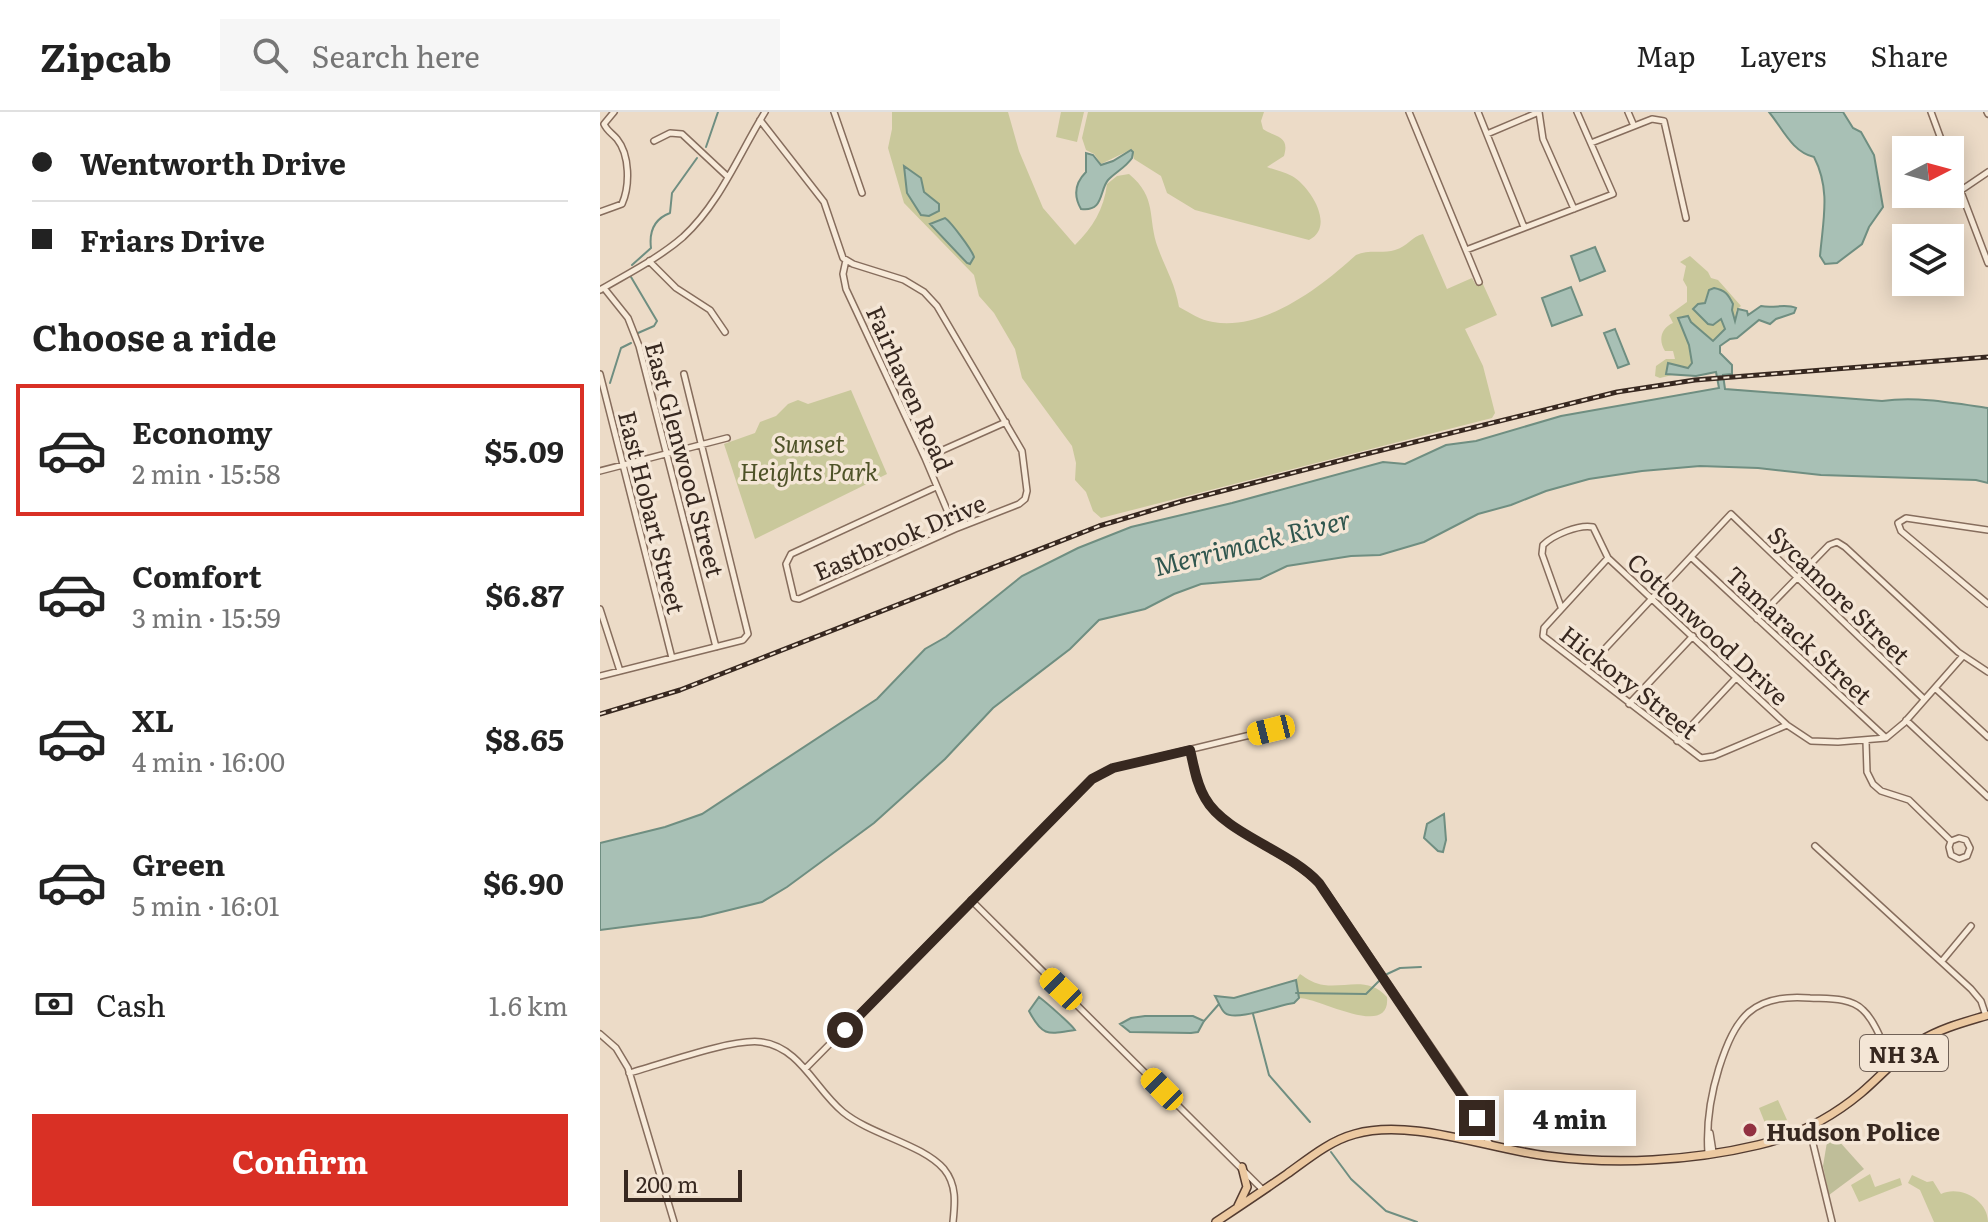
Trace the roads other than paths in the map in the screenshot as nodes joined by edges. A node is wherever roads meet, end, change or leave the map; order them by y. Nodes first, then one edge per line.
1 (614, 112) edge
2 (765, 112) edge
3 (834, 112) edge
4 (1409, 112) edge
5 (1478, 112) edge
6 (1539, 112) edge
7 (1577, 112) edge
8 (1628, 112) edge
9 (1931, 112) edge
10 (760, 120) junction
11 (1634, 126) junction
12 (1487, 134) junction
13 (1940, 136) edge
14 (654, 141) dead end
15 (1591, 143) junction
16 (1988, 172) edge
17 (728, 177) junction
18 (1964, 188) edge
19 (862, 193) dead end
20 (1964, 201) edge
21 (1574, 209) junction
22 (600, 212) edge
23 (1686, 218) dead end
24 (1524, 227) junction
25 (1466, 250) junction
26 (846, 260) junction
27 (649, 261) junction
28 (1988, 263) edge
29 (1479, 282) dead end
30 (601, 290) edge
31 (725, 332) dead end
32 (600, 374) edge
33 (684, 374) dead end
34 (1006, 422) junction
35 (727, 438) dead end
36 (702, 445) junction
37 (666, 454) junction
38 (925, 458) junction
39 (622, 465) junction
40 (600, 471) edge
41 (936, 487) junction
42 (955, 529) junction
43 (1988, 530) edge
44 (1691, 557) junction
45 (1608, 558) junction
46 (1797, 578) junction
47 (1652, 599) junction
48 (1988, 604) edge
49 (1561, 607) junction
50 (600, 609) edge
51 (1757, 619) junction
52 (1693, 636) junction
53 (716, 647) junction
54 (1963, 656) junction
55 (672, 658) junction
56 (1586, 669) junction
57 (620, 671) junction
58 (1988, 672) edge
59 (600, 676) edge
60 (1736, 678) junction
61 (1935, 688) junction
62 (1924, 699) junction
63 (1629, 704) junction
64 (1906, 720) junction
65 (1787, 725) junction
66 (1271, 730) dead end
67 (1988, 737) edge
68 (1886, 738) junction
69 (1866, 740) junction
70 (1677, 741) junction
71 (1190, 750) junction
72 (1988, 797) edge
73 (1951, 841) junction
74 (1815, 846) dead end
75 (971, 900) junction
76 (1971, 926) dead end
77 (1942, 961) junction
78 (1987, 1015) edge
79 (600, 1034) edge
80 (1883, 1047) junction
81 (1907, 1051) junction
82 (1892, 1064) junction
83 (805, 1069) junction
84 (629, 1073) junction
85 (1809, 1127) junction
86 (1481, 1130) junction
87 (1475, 1142) junction
88 (1491, 1145) junction
89 (1711, 1152) junction
90 (1242, 1167) junction
91 (1263, 1191) junction
92 (1237, 1209) junction
93 (674, 1222) edge
94 (953, 1222) edge
95 (1216, 1222) edge
96 (1832, 1222) edge

1 - 22 street
2 - 10 street
3 - 19 street
4 - 25 street
5 - 12 street
6 - 12 street
6 - 21 street
7 - 15 street
8 - 11 street
9 - 13 street
10 - 17 street
10 - 26 street, Fairhaven Road
11 - 15 street
11 - 23 street
12 - 24 street
14 - 17 street
15 - 21 street
16 - 18 street
17 - 27 street
20 - 28 street
21 - 24 street
24 - 25 street
25 - 29 street
26 - 34 street
26 - 38 street, Fairhaven Road
27 - 30 street
27 - 31 street
30 - 37 street, East Glenwood Street
32 - 39 street, East Hobart Street
33 - 36 street
34 - 38 street
34 - 42 street, Eastbrook Drive
35 - 36 street
36 - 37 street
36 - 53 street
37 - 39 street
37 - 53 street, East Glenwood Street
38 - 41 street, Fairhaven Road
39 - 40 street
39 - 55 street, East Hobart Street
41 - 42 street, Fairhaven Road
41 - 42 street, Eastbrook Drive
43 - 48 street
44 - 46 street, Sycamore Street
44 - 47 street
44 - 51 street, Tamarack Street
45 - 47 street, Cottonwood Drive
45 - 49 street
45 - 49 street, Cottonwood Drive
46 - 51 street
46 - 54 street
46 - 62 street, Sycamore Street
47 - 52 street, Cottonwood Drive
47 - 56 street
49 - 56 street, Hickory Street
50 - 57 street
51 - 68 street, Tamarack Street
52 - 60 street, Cottonwood Drive
52 - 63 street
53 - 55 street
54 - 58 street
54 - 61 street
55 - 57 street
56 - 63 street, Hickory Street
57 - 59 street
60 - 65 street, Cottonwood Drive
60 - 70 street
61 - 62 street
61 - 67 street
62 - 64 street
63 - 70 street, Hickory Street
64 - 68 street
64 - 72 street
65 - 69 street, Cottonwood Drive
65 - 70 street, Hickory Street
66 - 71 street
68 - 69 street, Cottonwood Drive
69 - 73 street
71 - 75 street
71 - 86 street
73 - 73 street
74 - 77 street
75 - 83 street
75 - 90 street
76 - 77 street
77 - 78 street
78 - 81 main road, NH 3A
79 - 84 street
80 - 81 main road
80 - 82 street
80 - 89 street
81 - 82 main road, NH 3A
82 - 85 main road, NH 3A
83 - 84 street
83 - 94 street
84 - 93 street
85 - 89 main road, NH 3A
85 - 96 street
86 - 87 street
86 - 88 street
87 - 88 main road, NH 3A
87 - 91 main road, NH 3A
88 - 89 main road, NH 3A
90 - 91 street
90 - 92 main road
91 - 92 main road, NH 3A
92 - 95 main road, NH 3A

